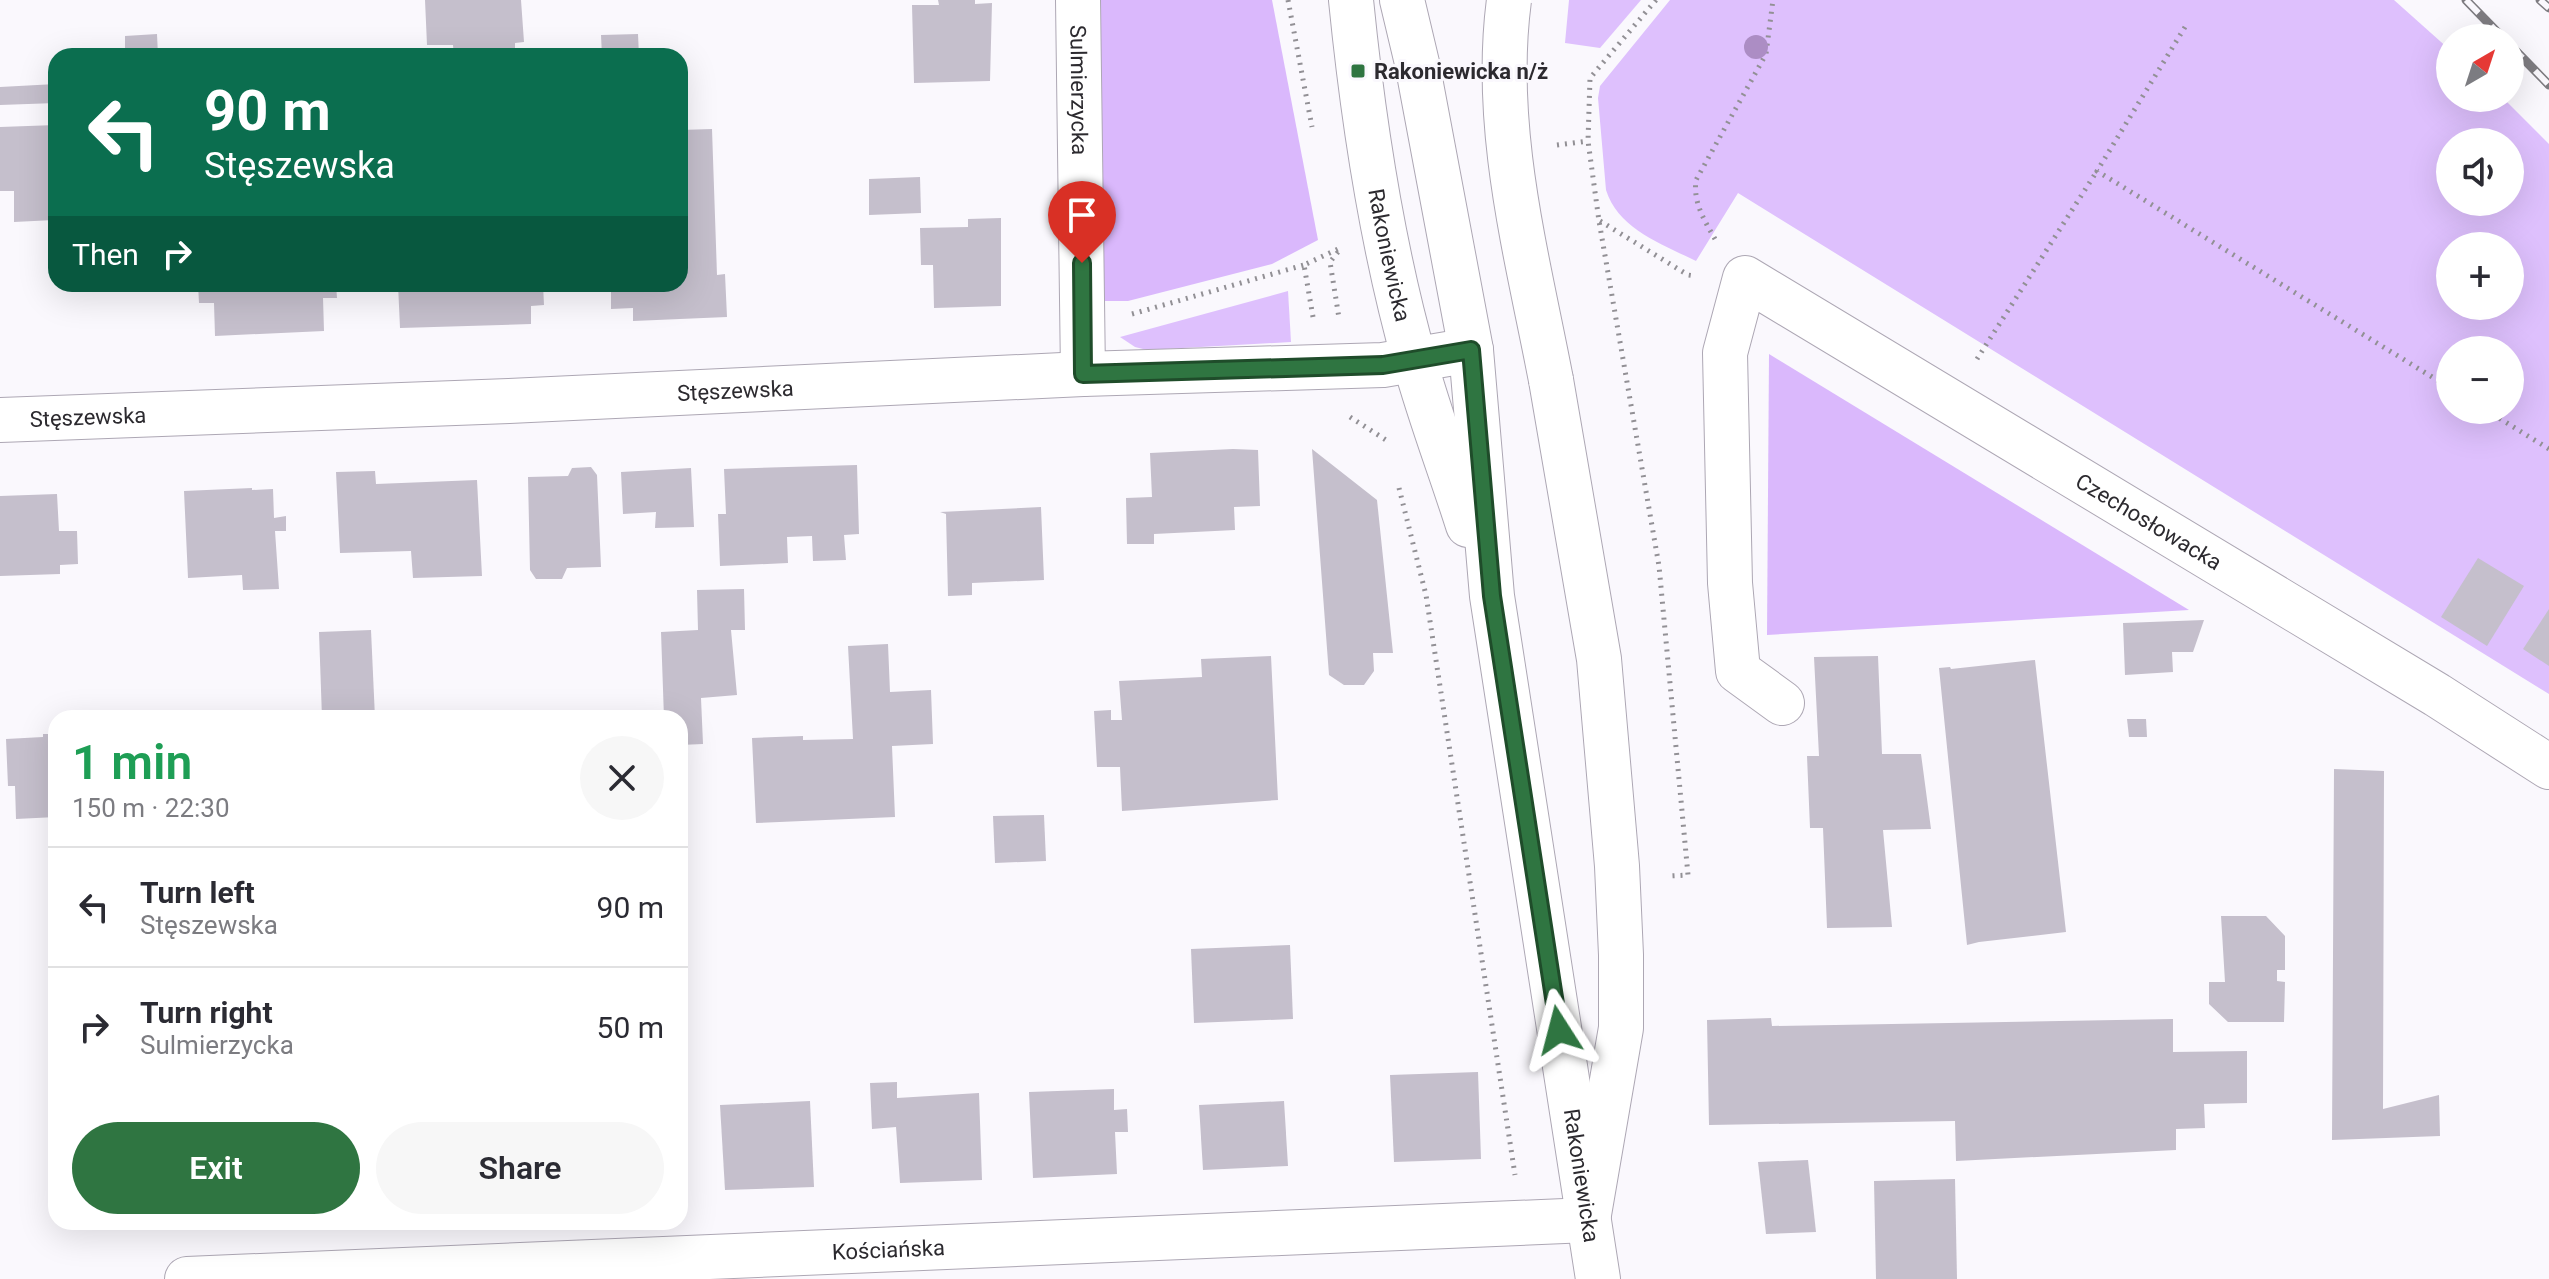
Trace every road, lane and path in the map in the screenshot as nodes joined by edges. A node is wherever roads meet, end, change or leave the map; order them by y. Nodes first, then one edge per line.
1 (1078, 0) edge
2 (1351, 0) edge
3 (1402, 0) edge
4 (1509, 0) edge
5 (1656, 0) edge
6 (1773, 0) edge
7 (2185, 27) dead end
8 (2097, 171) junction
9 (1599, 221) junction
10 (1304, 265) junction
11 (1745, 278) junction
12 (1083, 327) junction
13 (1471, 350) junction
14 (1414, 361) junction
15 (1335, 367) junction
16 (1083, 374) junction
17 (2436, 379) edge
18 (1950, 402) junction
19 (0, 420) edge
20 (2509, 424) edge
21 (1386, 440) dead end
22 (2549, 449) edge
23 (1398, 486) dead end
24 (1492, 596) junction
25 (1782, 703) dead end
26 (2549, 767) edge
27 (1661, 876) dead end
28 (1588, 1220) junction
29 (1522, 1221) junction
30 (187, 1279) edge
31 (1598, 1279) edge

1 - 12 street, Sulmierzycka
2 - 14 street, Rakoniewicka
3 - 13 street, Rakoniewicka
4 - 28 street, bridge
5 - 9 path
6 - 11 path
7 - 8 path
8 - 17 path
8 - 18 path
9 - 11 path
9 - 27 path
10 - 12 path
10 - 15 path
10 - 15 path
11 - 18 street, Czechosłowacka
11 - 25 street
12 - 16 street, Sulmierzycka
13 - 14 street, Stęszewska
13 - 24 street, Rakoniewicka
14 - 15 street, Stęszewska
14 - 24 street, Rakoniewicka
15 - 16 street, Stęszewska
15 - 21 path
16 - 19 street, Stęszewska
18 - 26 street, Czechosłowacka
20 - 22 path
23 - 29 path
24 - 28 street, Rakoniewicka
28 - 29 street, Kościańska
28 - 31 street, Rakoniewicka
29 - 30 street, Kościańska

